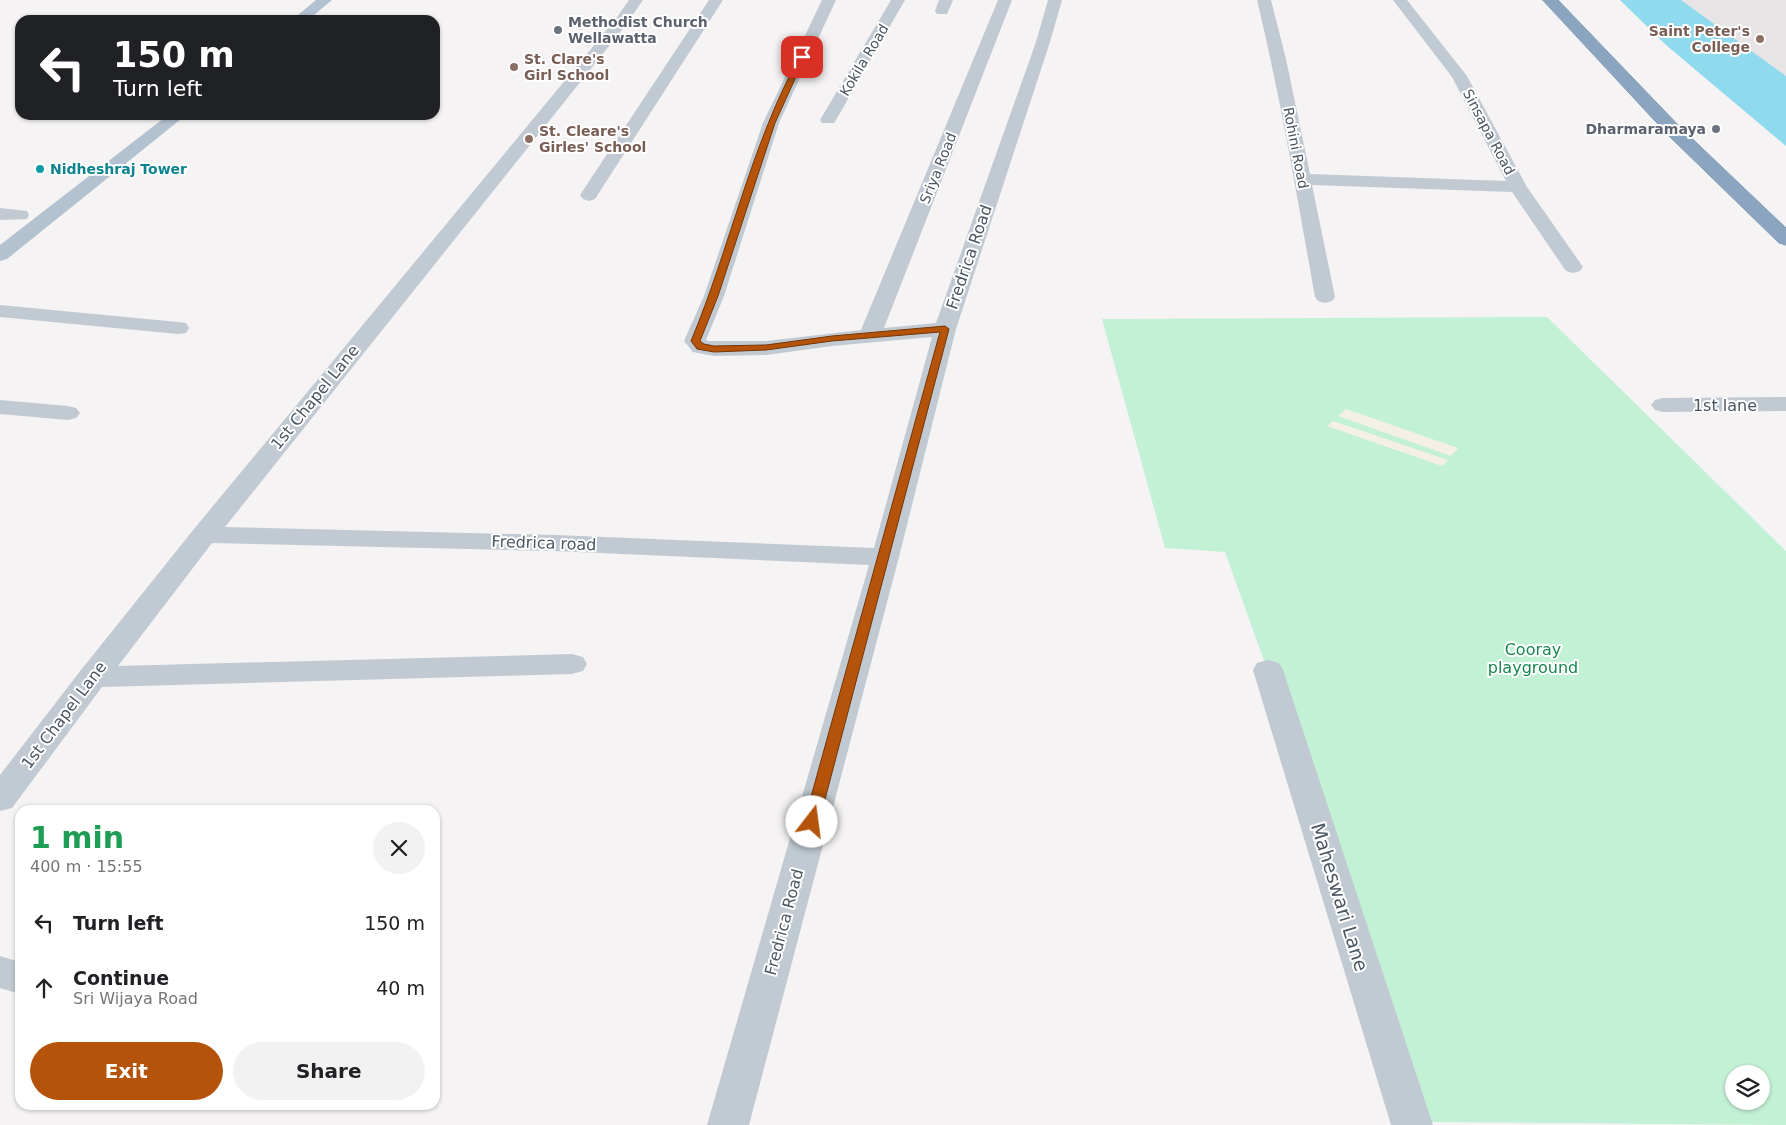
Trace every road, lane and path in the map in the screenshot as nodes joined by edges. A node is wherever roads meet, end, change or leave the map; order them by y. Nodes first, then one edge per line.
1 (303, 0) edge
2 (325, 0) edge
3 (636, 0) edge
4 (716, 0) edge
5 (829, 0) edge
6 (898, 0) edge
7 (1005, 0) edge
8 (1055, 0) edge
9 (1264, 0) edge
10 (1400, 0) edge
11 (1550, 0) edge
12 (284, 15) dead end
13 (306, 15) edge
14 (148, 120) edge
15 (172, 120) edge
16 (828, 120) dead end
17 (1301, 179) junction
18 (68, 180) dead end
19 (1518, 187) junction
20 (589, 195) dead end
21 (36, 204) dead end
22 (0, 214) edge
23 (20, 215) junction
24 (0, 231) edge
25 (1786, 239) edge
26 (0, 254) edge
27 (1573, 267) dead end
28 (1325, 297) dead end
29 (0, 311) edge
30 (178, 328) dead end
31 (945, 329) junction
32 (870, 335) junction
33 (1786, 404) edge
34 (1664, 405) dead end
35 (0, 407) edge
36 (68, 413) dead end
37 (203, 535) junction
38 (885, 557) junction
39 (572, 664) dead end
40 (1268, 670) dead end
41 (92, 677) junction
42 (0, 799) edge
43 (0, 972) edge
44 (15, 976) edge
45 (728, 1125) edge
46 (1412, 1125) edge

1 - 12 main road
2 - 13 main road
3 - 37 street, 1st Chapel Lane
4 - 20 street
5 - 32 street
6 - 16 street, Kokila Road
7 - 32 street, Sriya Road
8 - 31 street, Fredrica Road
9 - 17 street, Rohini Road
10 - 19 street, Sinsapa Road
11 - 25 highway
14 - 18 main road
15 - 26 main road
17 - 19 street
17 - 28 street, Rohini Road
19 - 27 street, Sinsapa Road
21 - 23 main road
22 - 23 street
23 - 24 main road
29 - 30 street
31 - 32 street
31 - 38 street, Fredrica Road
33 - 34 street, 1st lane
35 - 36 street
37 - 38 street, Fredrica road
37 - 41 street, 1st Chapel Lane
38 - 45 street, Fredrica Road
39 - 41 street
40 - 46 street, Maheswari Lane
41 - 42 street, 1st Chapel Lane
43 - 44 street

